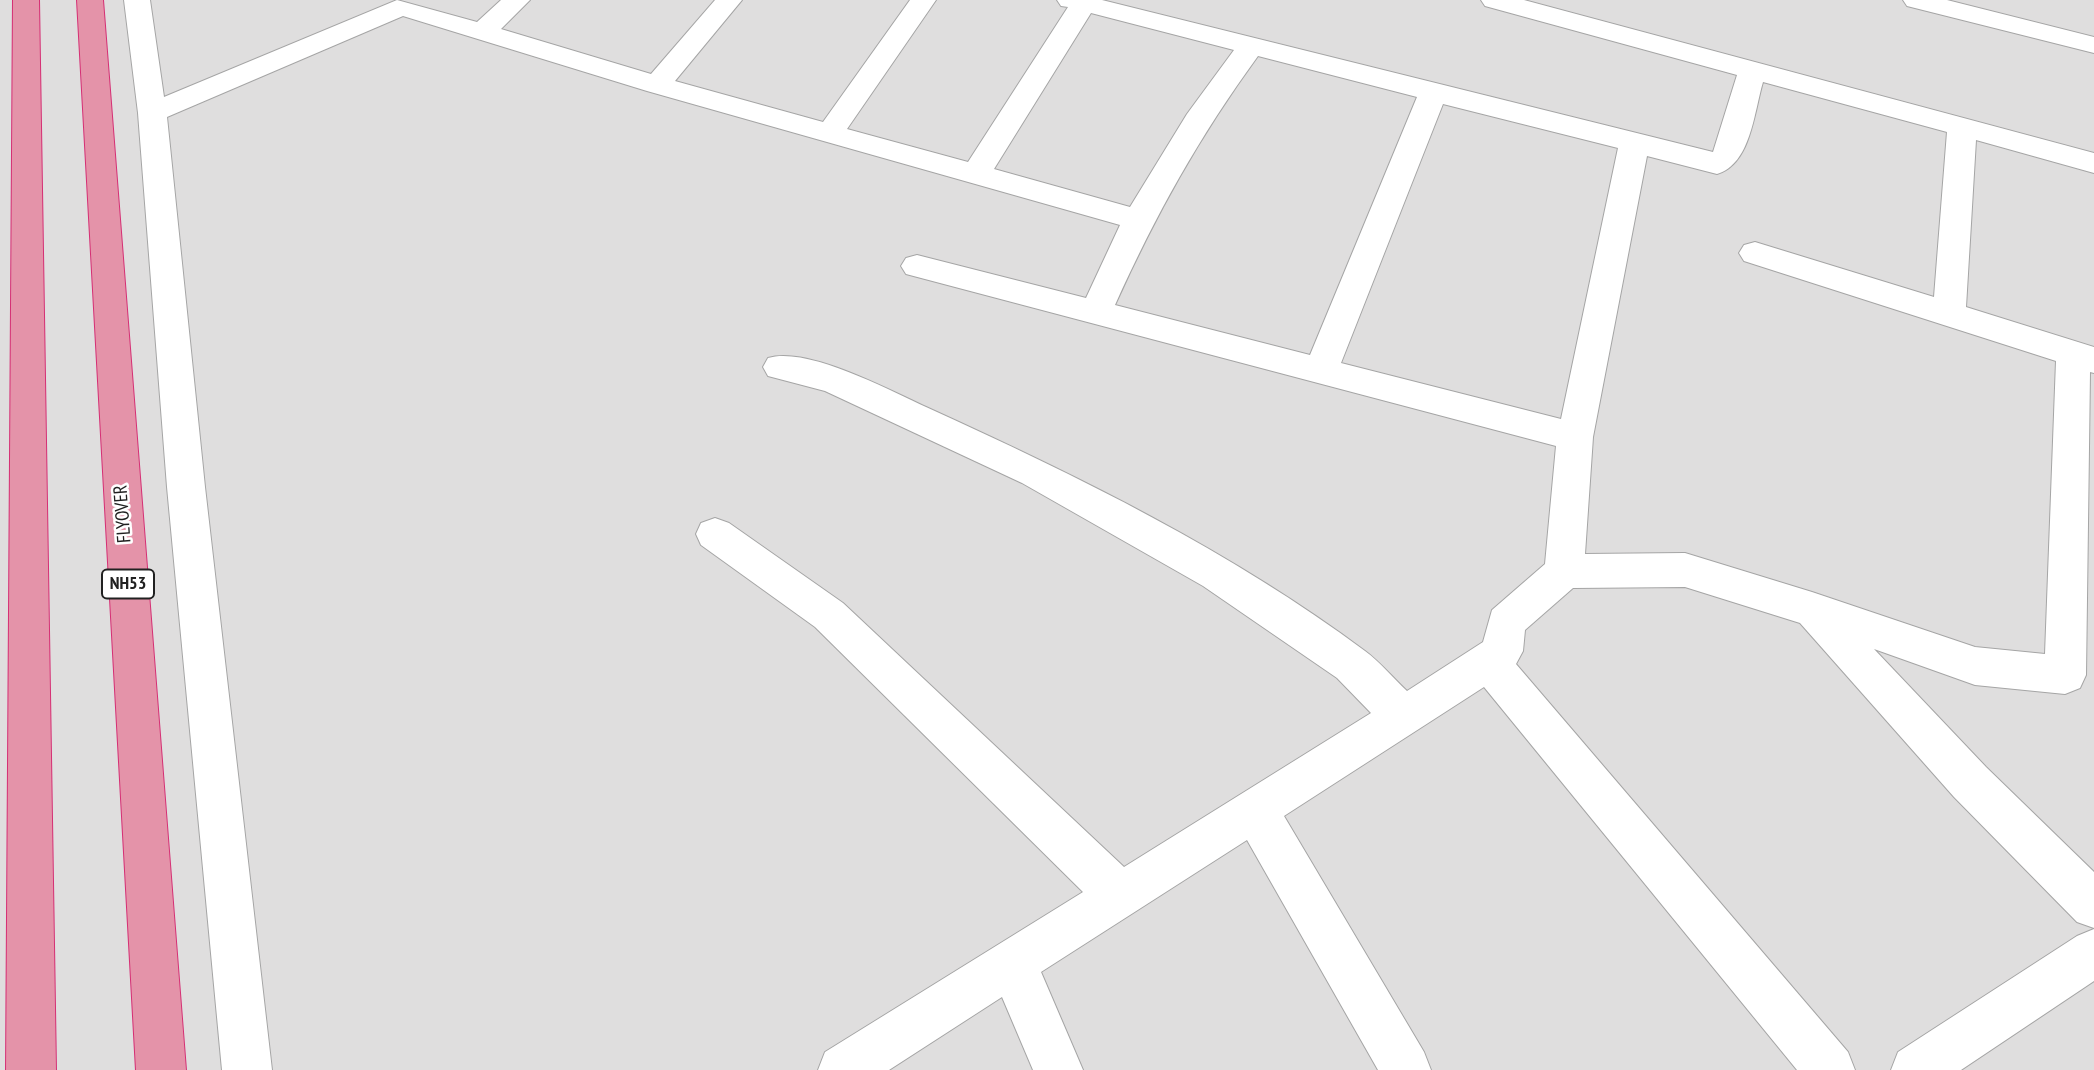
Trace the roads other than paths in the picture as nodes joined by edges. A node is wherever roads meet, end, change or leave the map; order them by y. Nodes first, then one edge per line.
1 (26, 0) edge
2 (90, 0) edge
3 (137, 0) edge
4 (517, 0) edge
5 (729, 0) edge
6 (923, 0) edge
7 (1494, 0) edge
8 (1916, 0) edge
9 (1080, 1) edge
10 (481, 32) junction
11 (2094, 45) edge
12 (1251, 46) junction
13 (1753, 68) junction
14 (657, 85) junction
15 (1433, 93) junction
16 (152, 113) junction
17 (1962, 127) junction
18 (829, 134) junction
19 (1634, 145) junction
20 (2094, 163) edge
21 (975, 175) junction
22 (1138, 220) junction
23 (1755, 253) dead end
24 (917, 266) dead end
25 (1096, 311) junction
26 (1949, 314) junction
27 (2083, 357) edge
28 (780, 366) dead end
29 (1321, 370) junction
30 (1575, 437) junction
31 (715, 534) dead end
32 (1564, 571) junction
33 (1812, 610) junction
34 (1489, 662) junction
35 (1402, 715) junction
36 (1254, 808) junction
37 (1119, 894) junction
38 (2094, 905) edge
39 (2094, 953) edge
40 (1012, 962) junction
41 (31, 1070) edge
42 (161, 1070) edge
43 (247, 1070) edge
44 (843, 1070) edge
45 (1058, 1070) edge
46 (1406, 1070) edge
47 (1830, 1070) edge
48 (1916, 1070) edge

1 - 41 highway
2 - 42 highway, FLYOVER / NH53
3 - 16 street
4 - 10 street
5 - 14 street
6 - 18 street
7 - 13 street
8 - 11 street
9 - 12 street
9 - 21 street
10 - 14 street
10 - 16 street
12 - 15 street
12 - 22 street
13 - 17 street
13 - 19 street
14 - 18 street
15 - 19 street
15 - 29 street
16 - 43 street
17 - 20 street
17 - 26 street
18 - 21 street
19 - 30 street
21 - 22 street
22 - 25 street
23 - 26 street
24 - 25 street
25 - 29 street
26 - 27 street
27 - 33 street
28 - 35 street
29 - 30 street
30 - 32 street
31 - 37 street
32 - 33 street
32 - 34 street
33 - 38 street
34 - 35 street
34 - 47 street
35 - 36 street
36 - 37 street
36 - 46 street
37 - 40 street
39 - 48 street
40 - 44 street
40 - 45 street

